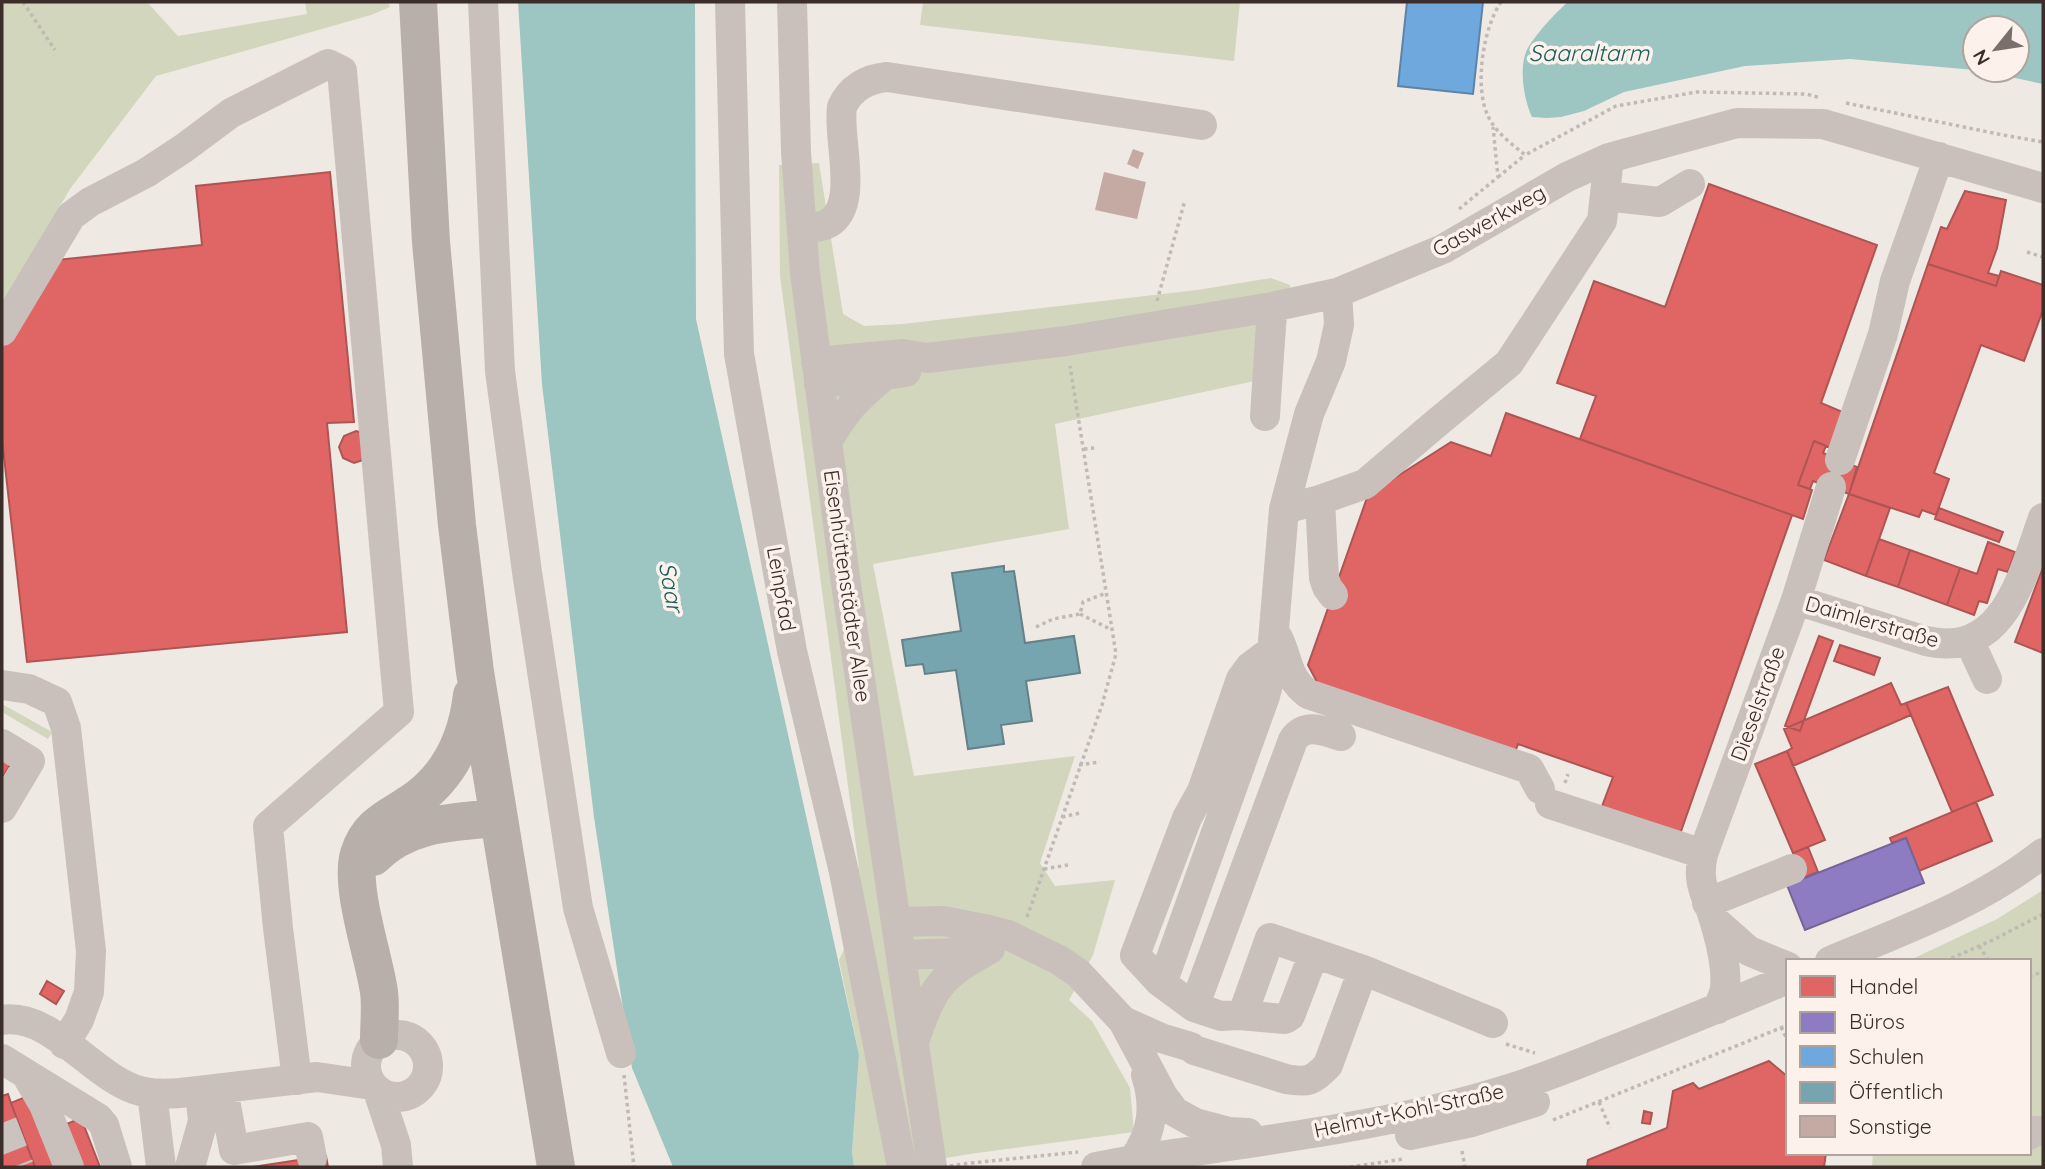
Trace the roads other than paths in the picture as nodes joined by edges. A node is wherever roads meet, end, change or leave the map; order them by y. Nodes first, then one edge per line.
1 (418, 2) edge
2 (483, 2) edge
3 (730, 2) edge
4 (792, 2) edge
5 (1202, 125) dead end
6 (1939, 157) junction
7 (1609, 158) junction
8 (1690, 184) dead end
9 (2043, 188) edge
10 (1605, 196) junction
11 (802, 228) junction
12 (1338, 293) junction
13 (1272, 307) junction
14 (2, 331) edge
15 (927, 358) junction
16 (818, 373) junction
17 (884, 376) junction
18 (1265, 416) dead end
19 (827, 442) junction
20 (1320, 500) junction
21 (1284, 509) junction
22 (2043, 518) edge
23 (1333, 595) dead end
24 (1796, 600) junction
25 (1272, 640) junction
26 (1981, 640) junction
27 (475, 672) junction
28 (1987, 679) dead end
29 (2, 685) edge
30 (1341, 736) dead end
31 (2, 744) edge
32 (497, 802) junction
33 (411, 803) junction
34 (2, 808) edge
35 (2043, 853) edge
36 (1703, 854) junction
37 (1792, 869) dead end
38 (2043, 878) edge
39 (358, 890) junction
40 (1711, 912) junction
41 (897, 922) junction
42 (1022, 943) junction
43 (990, 949) junction
44 (1314, 953) junction
45 (901, 955) junction
46 (1835, 959) edge
47 (1886, 959) edge
48 (1786, 966) edge
49 (1363, 970) junction
50 (1194, 1007) junction
51 (1784, 1007) edge
52 (1718, 1009) junction
53 (1239, 1014) junction
54 (1123, 1021) junction
55 (8, 1027) edge
56 (1495, 1032) road end
57 (914, 1042) junction
58 (385, 1043) junction
59 (64, 1044) junction
60 (1194, 1051) junction
61 (621, 1053) road end
62 (1140, 1054) junction
63 (2, 1059) edge
64 (27, 1076) junction
65 (307, 1078) junction
66 (116, 1079) junction
67 (211, 1090) junction
68 (386, 1090) junction
69 (152, 1093) junction
70 (94, 1116) junction
71 (1290, 1136) junction
72 (397, 1156) edge
73 (312, 1158) dead end
74 (235, 1159) edge
75 (1086, 1159) edge
76 (1133, 1160) junction
77 (191, 1161) edge
78 (1229, 1166) edge
79 (69, 1167) edge
80 (117, 1167) edge
81 (161, 1167) edge
82 (556, 1167) edge
83 (902, 1167) edge
84 (932, 1167) edge

1 - 27 main road
2 - 61 street
3 - 83 street, Leinpfad
4 - 11 street, Eisenhüttenstädter Allee
5 - 11 street
6 - 7 street, Gaswerkweg
6 - 9 street, Gaswerkweg
6 - 24 street, Dieselstraße
7 - 10 street
7 - 12 street, Gaswerkweg
8 - 10 street
10 - 20 street
11 - 16 street, Eisenhüttenstädter Allee
12 - 13 street, Gaswerkweg
12 - 21 street
13 - 15 street, Gaswerkweg
13 - 18 street
14 - 65 street
15 - 16 street, Gaswerkweg
15 - 17 street, Gaswerkweg
16 - 17 street, Gaswerkweg
16 - 19 street, Eisenhüttenstädter Allee
17 - 19 street, Gaswerkweg
19 - 41 street, Eisenhüttenstädter Allee
20 - 21 street
20 - 23 street
21 - 25 street
22 - 26 street
24 - 26 street, Daimlerstraße
24 - 36 street, Dieselstraße
25 - 36 street
25 - 50 street
26 - 28 street
27 - 32 main road
27 - 33 main road
29 - 59 street
30 - 50 street
31 - 34 street
32 - 33 main road
32 - 39 main road
32 - 82 main road
33 - 39 main road
35 - 46 street
36 - 40 street, Dieselstraße
37 - 40 street
38 - 47 street
39 - 58 main road
40 - 48 street
40 - 52 street, Dieselstraße
41 - 42 street
41 - 45 street, Eisenhüttenstädter Allee
42 - 43 street
42 - 54 street
43 - 45 street
43 - 57 street
44 - 49 street
44 - 53 street
44 - 53 street
45 - 57 street, Eisenhüttenstädter Allee
49 - 56 street
49 - 60 street
50 - 53 street
51 - 52 street, Helmut-Kohl-Straße
51 - 78 street, Helmut-Kohl-Straße
52 - 71 street, Helmut-Kohl-Straße
54 - 60 street
54 - 62 street
55 - 59 street
57 - 84 street, Eisenhüttenstädter Allee
58 - 65 street
58 - 68 street
58 - 68 street
59 - 66 street
60 - 62 street
62 - 71 street
62 - 76 street
63 - 64 street
64 - 70 street
64 - 79 street
65 - 67 street
65 - 68 street
66 - 69 street
66 - 70 street
67 - 69 street
67 - 74 street
67 - 77 street
68 - 72 street
69 - 81 street
70 - 80 street
71 - 76 street, Helmut-Kohl-Straße
73 - 74 street
74 - 77 street
75 - 76 street, Helmut-Kohl-Straße

